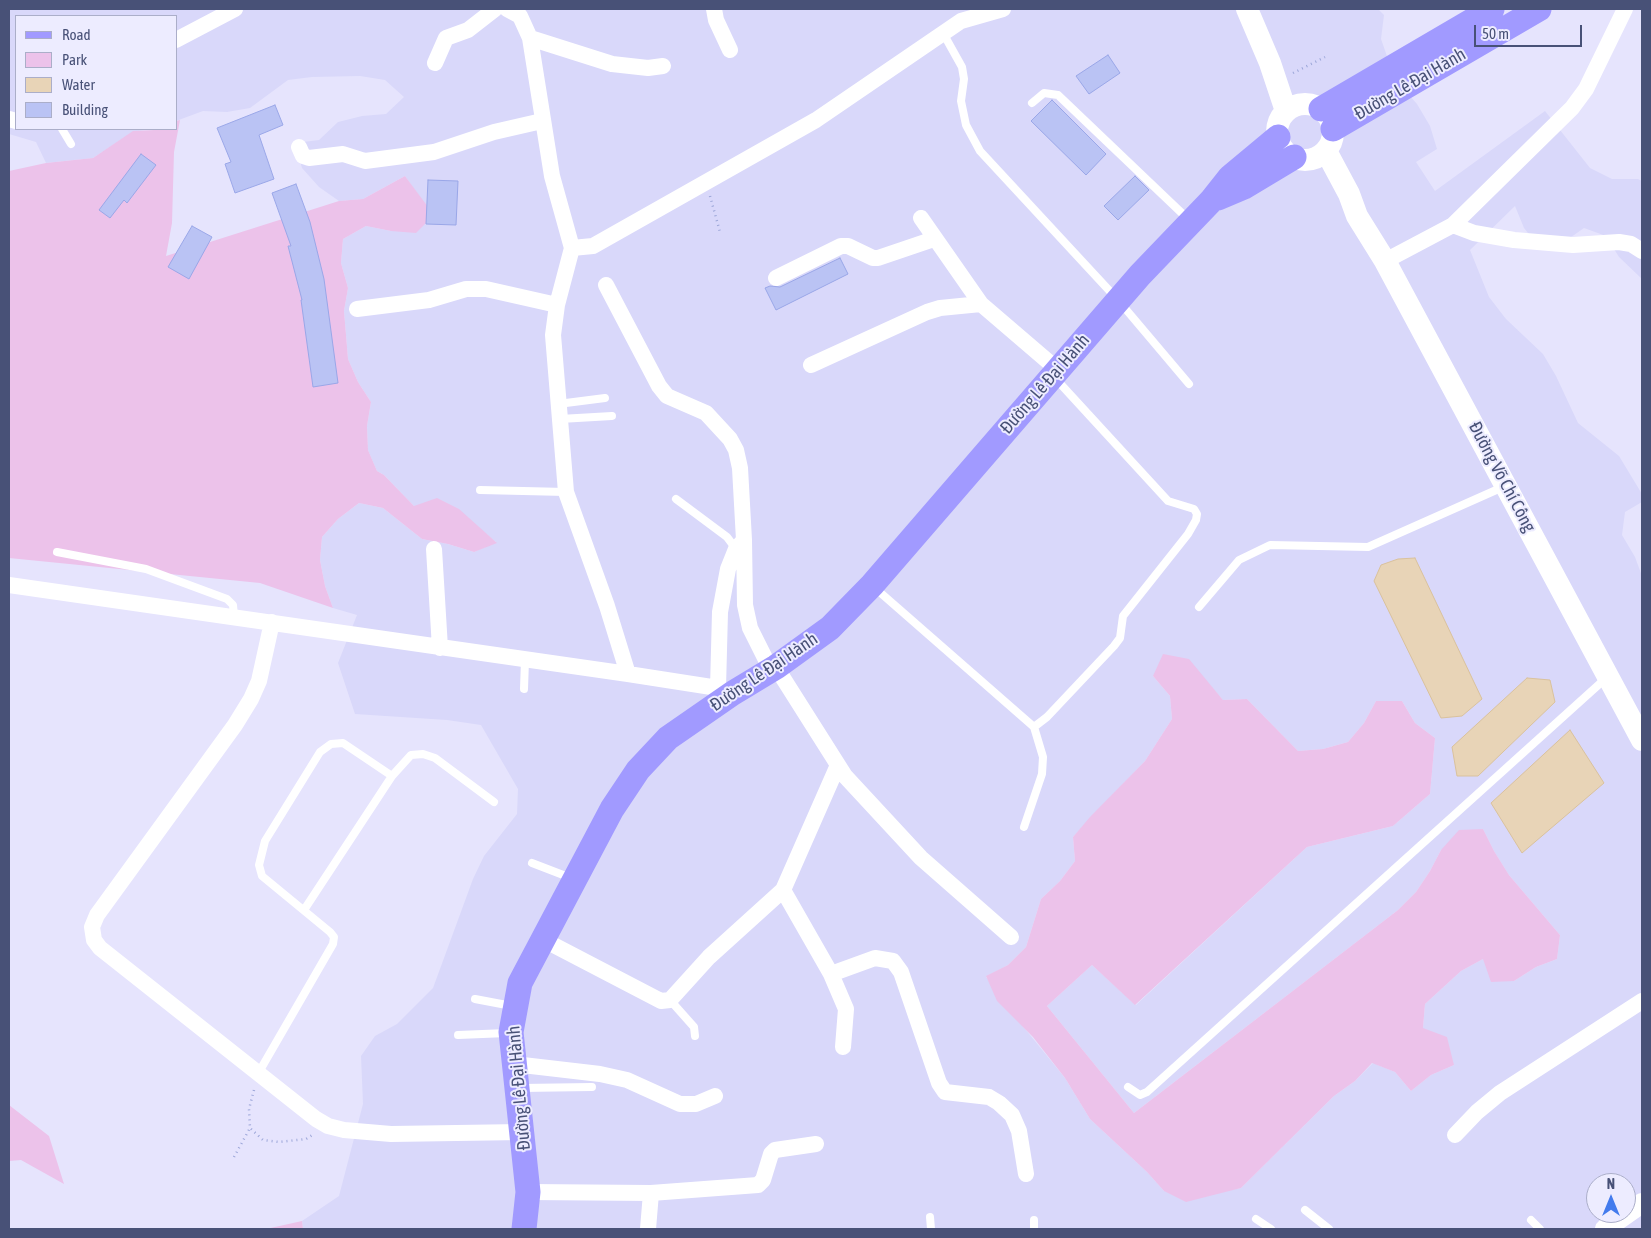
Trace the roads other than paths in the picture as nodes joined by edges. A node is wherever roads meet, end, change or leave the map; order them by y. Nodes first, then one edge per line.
1 (235, 9) edge
2 (495, 9) edge
3 (714, 9) edge
4 (1003, 9) edge
5 (1247, 9) edge
6 (1492, 9) edge
7 (1539, 9) edge
8 (1625, 9) edge
9 (517, 11) edge
10 (969, 12) edge
11 (943, 33) junction
12 (530, 38) junction
13 (178, 39) edge
14 (730, 50) dead end
15 (435, 63) dead end
16 (663, 66) dead end
17 (1032, 104) dead end
18 (542, 121) junction
19 (63, 130) edge
20 (1310, 132) junction
21 (1278, 137) joint
22 (71, 144) dead end
23 (300, 147) dead end
24 (1212, 201) junction
25 (921, 218) dead end
26 (1191, 222) junction
27 (1453, 224) junction
28 (934, 239) junction
29 (572, 248) junction
30 (1642, 251) edge
31 (1385, 261) junction
32 (776, 278) dead end
33 (606, 285) dead end
34 (1118, 300) junction
35 (981, 304) junction
36 (557, 305) junction
37 (357, 309) dead end
38 (811, 366) dead end
39 (1055, 372) junction
40 (1189, 384) dead end
41 (605, 398) dead end
42 (559, 411) junction
43 (612, 416) dead end
44 (1507, 486) junction
45 (480, 490) dead end
46 (566, 492) junction
47 (676, 500) dead end
48 (740, 545) junction
49 (434, 550) dead end
50 (58, 552) dead end
51 (9, 585) edge
52 (872, 585) junction
53 (1199, 607) dead end
54 (234, 616) junction
55 (272, 622) junction
56 (440, 648) junction
57 (525, 660) junction
58 (774, 669) junction
59 (628, 674) junction
60 (1607, 677) junction
61 (524, 689) dead end
62 (726, 690) junction
63 (1034, 727) junction
64 (1642, 740) edge
65 (838, 765) junction
66 (392, 776) junction
67 (494, 802) dead end
68 (1024, 827) dead end
69 (532, 863) dead end
70 (575, 879) junction
71 (783, 890) junction
72 (304, 910) junction
73 (1011, 936) dead end
74 (542, 939) junction
75 (831, 974) junction
76 (475, 999) dead end
77 (670, 1000) junction
78 (1642, 1001) edge
79 (514, 1006) junction
80 (511, 1032) junction
81 (458, 1035) dead end
82 (695, 1036) dead end
83 (843, 1047) dead end
84 (514, 1064) junction
85 (259, 1072) junction
86 (1128, 1087) dead end
87 (517, 1088) junction
88 (592, 1088) dead end
89 (715, 1096) dead end
90 (522, 1132) junction
91 (1455, 1135) dead end
92 (816, 1144) dead end
93 (1026, 1174) dead end
94 (528, 1192) junction
95 (651, 1193) junction
96 (1642, 1203) edge
97 (1305, 1210) dead end
98 (930, 1217) dead end
99 (1256, 1219) dead end
100 (1034, 1220) dead end
101 (1531, 1220) dead end
102 (1317, 1226) edge
103 (524, 1229) edge
104 (648, 1229) edge
105 (930, 1229) edge
106 (1034, 1229) edge
107 (1271, 1229) edge
108 (1328, 1229) edge
109 (1540, 1229) edge
110 (1606, 1229) edge

1 - 13 street
2 - 15 street
3 - 14 street
4 - 10 street
5 - 20 main road
6 - 20 main road, Đường Lê Đại Hành
7 - 20 main road, Đường Lê Đại Hành
8 - 27 street
9 - 12 street
10 - 11 street
11 - 29 street
11 - 34 lane
12 - 16 street
12 - 18 street
17 - 26 lane
18 - 23 street
18 - 29 street
19 - 22 lane
20 - 21 main road
20 - 24 main road, Đường Lê Đại Hành
20 - 31 main road, Đường Võ Chí Công
21 - 24 main road, Đường Lê Đại Hành
24 - 26 main road, Đường Lê Đại Hành
25 - 28 street
26 - 34 main road, Đường Lê Đại Hành
27 - 30 street
27 - 31 street
28 - 32 street
28 - 35 street
29 - 36 street
31 - 44 main road, Đường Võ Chí Công
33 - 48 street
34 - 39 main road, Đường Lê Đại Hành
34 - 40 lane
35 - 38 street
35 - 39 street
36 - 37 street
36 - 42 street
39 - 52 main road, Đường Lê Đại Hành
39 - 63 lane
41 - 42 lane
42 - 43 lane
42 - 46 street
44 - 53 lane
44 - 60 main road, Đường Võ Chí Công
45 - 46 lane
46 - 59 street
47 - 48 lane
48 - 58 street
48 - 62 street
49 - 56 street
50 - 54 lane
51 - 54 street
52 - 58 main road, Đường Lê Đại Hành
52 - 63 lane
54 - 55 street
55 - 56 street
55 - 85 street
56 - 57 street
57 - 59 street
57 - 61 lane
58 - 62 main road, Đường Lê Đại Hành
58 - 65 street
59 - 62 street
60 - 64 main road, Đường Võ Chí Công
60 - 86 lane
62 - 70 main road, Đường Lê Đại Hành
63 - 68 lane
65 - 71 street
65 - 73 street
66 - 67 lane
66 - 72 lane
66 - 72 lane
69 - 70 lane
70 - 74 main road, Đường Lê Đại Hành
71 - 75 street
71 - 77 street
72 - 85 lane
74 - 77 street
74 - 79 main road, Đường Lê Đại Hành
75 - 83 street
75 - 93 street
76 - 79 lane
77 - 82 lane
78 - 91 street
79 - 80 main road, Đường Lê Đại Hành
80 - 81 lane
80 - 84 main road, Đường Lê Đại Hành
84 - 87 main road, Đường Lê Đại Hành
84 - 89 street
85 - 90 street
87 - 88 lane
87 - 90 main road, Đường Lê Đại Hành
90 - 94 main road, Đường Lê Đại Hành
92 - 95 street
94 - 95 street
94 - 103 main road, Đường Lê Đại Hành
95 - 104 street
96 - 110 street
97 - 102 lane
98 - 105 lane
99 - 107 lane
100 - 106 lane
101 - 109 lane
102 - 108 lane

